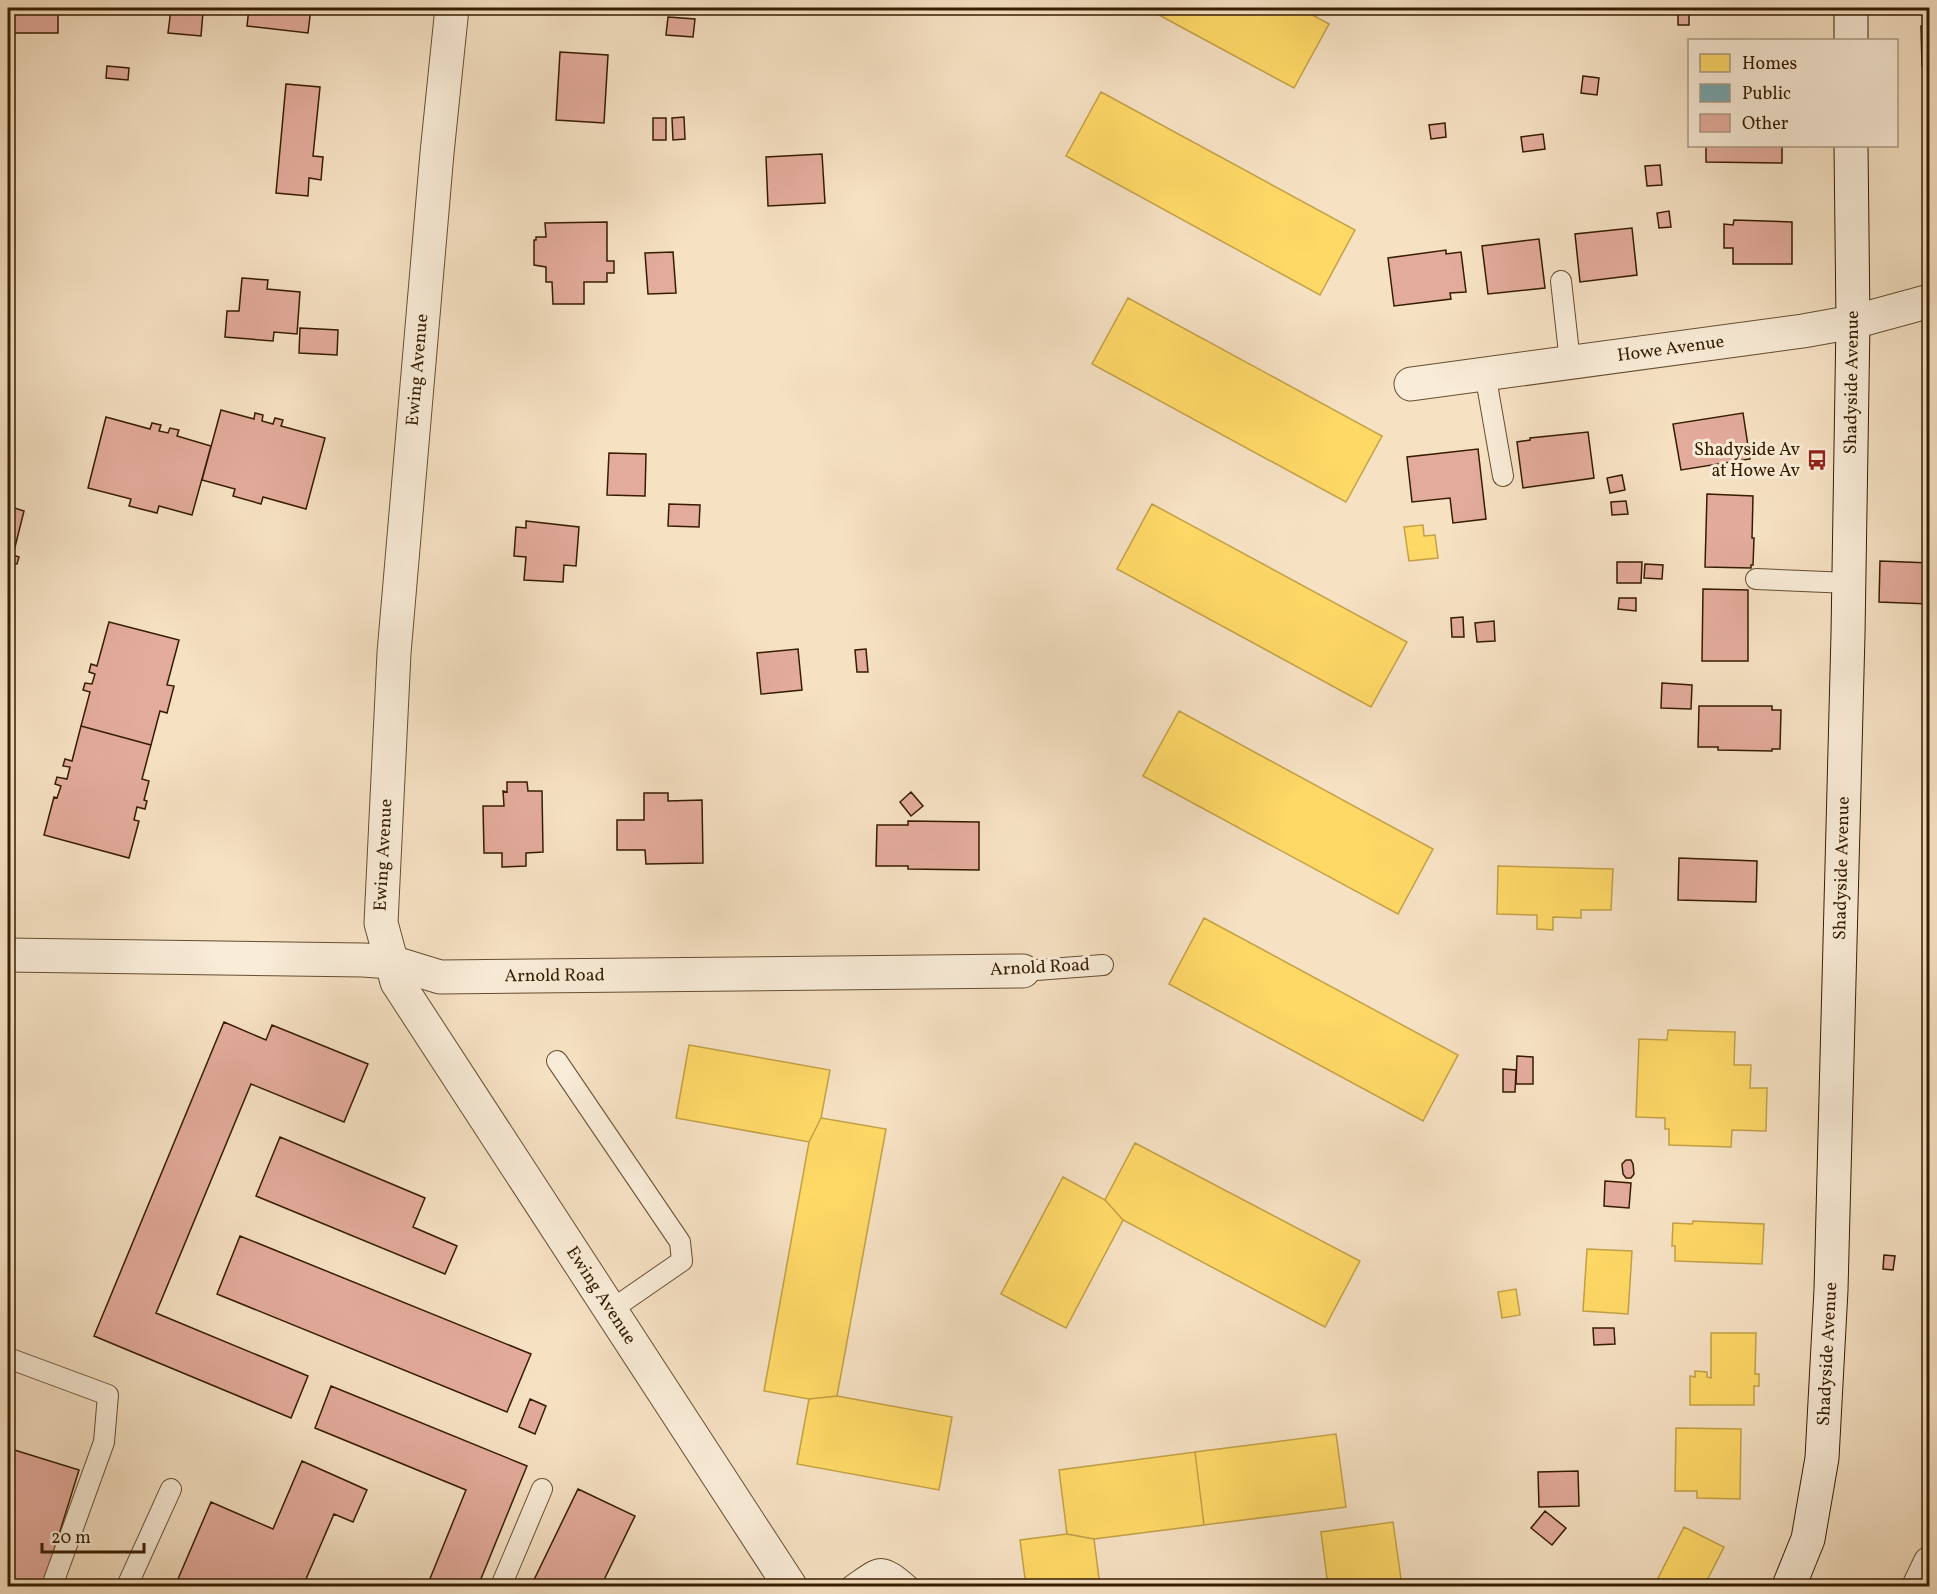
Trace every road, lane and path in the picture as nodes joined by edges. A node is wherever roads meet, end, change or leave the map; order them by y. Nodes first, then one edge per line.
1 (452, 8) edge
2 (1851, 8) edge
3 (1851, 39) edge
4 (1851, 147) edge
5 (1562, 281) dead end
6 (1929, 301) edge
7 (1854, 322) junction
8 (1570, 362) junction
9 (1485, 373) junction
10 (1411, 384) dead end
11 (1503, 476) dead end
12 (1756, 579) dead end
13 (1849, 583) junction
14 (8, 954) edge
15 (391, 962) junction
16 (1103, 965) dead end
17 (1023, 971) joint
18 (557, 1061) dead end
19 (611, 1310) junction
20 (8, 1358) edge
21 (542, 1488) dead end
22 (171, 1489) dead end
23 (1929, 1563) edge
24 (52, 1587) edge
25 (127, 1587) edge
26 (501, 1587) edge
27 (790, 1587) edge
28 (851, 1587) edge
29 (909, 1587) edge
30 (1789, 1587) edge
31 (1919, 1587) edge

1 - 15 street, Ewing Avenue
2 - 3 street
4 - 7 street, Shadyside Avenue
5 - 8 lane
6 - 7 street, Howe Avenue
7 - 8 street, Howe Avenue
7 - 13 street, Shadyside Avenue
8 - 9 street, Howe Avenue
9 - 10 street, Howe Avenue
9 - 11 lane
12 - 13 lane
13 - 30 street, Shadyside Avenue
14 - 15 street, Arnold Road
15 - 17 street, Arnold Road
15 - 19 street, Ewing Avenue
16 - 17 lane, Arnold Road
18 - 19 lane
19 - 27 street, Ewing Avenue
20 - 24 lane
21 - 26 lane
22 - 25 lane
23 - 31 street
28 - 29 lane

